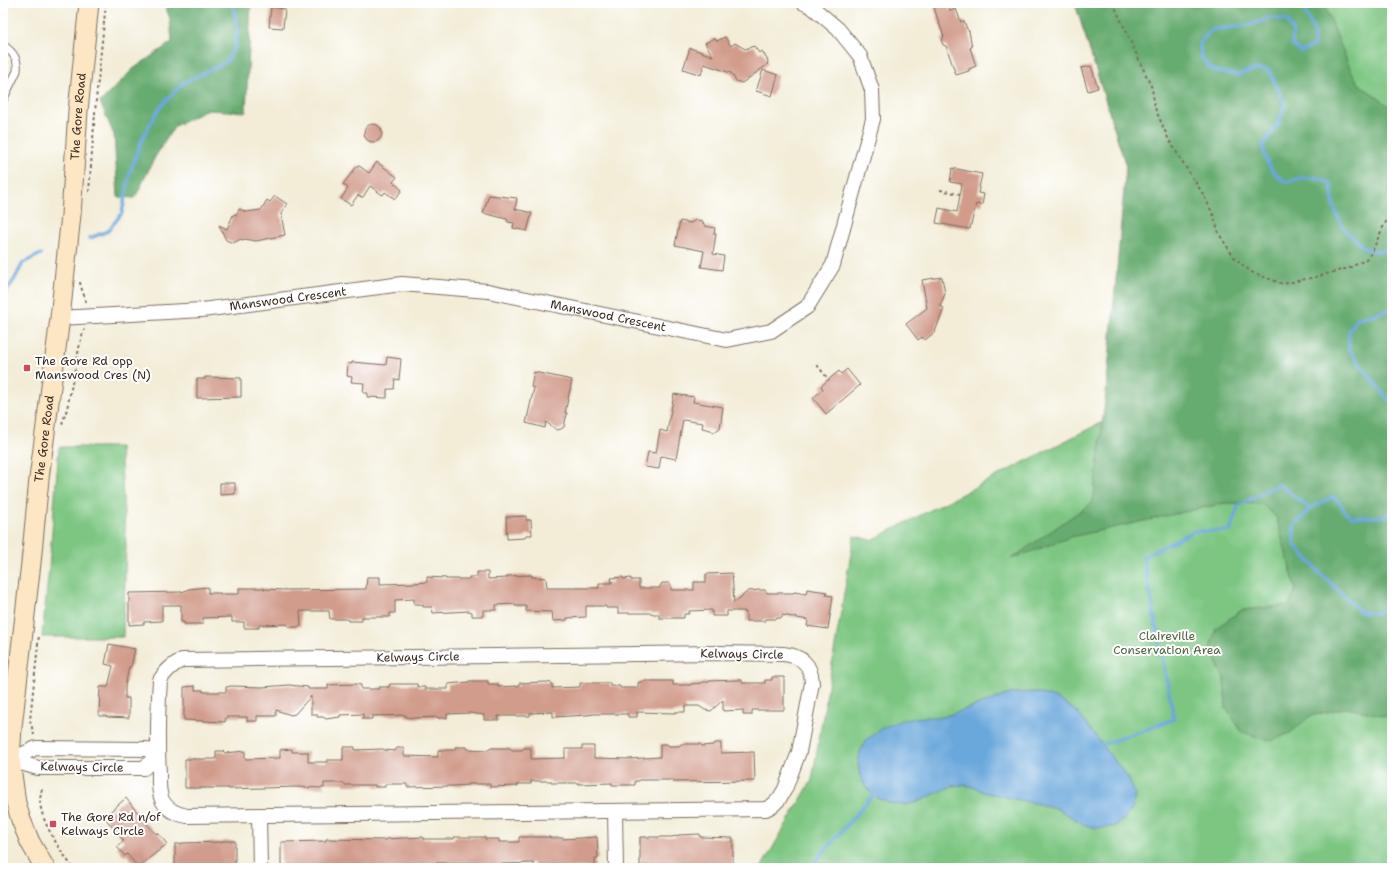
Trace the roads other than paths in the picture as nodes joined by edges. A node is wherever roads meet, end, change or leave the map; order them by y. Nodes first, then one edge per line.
1 (89, 3) edge
2 (804, 3) edge
3 (3, 45) edge
4 (3, 100) edge
5 (60, 318) junction
6 (158, 755) junction
7 (10, 760) junction
8 (615, 811) junction
9 (259, 815) junction
10 (45, 868) edge
11 (260, 868) edge
12 (616, 868) edge

1 - 5 main road, The Gore Road
2 - 5 street, Manswood Crescent
3 - 4 lane
5 - 7 main road, The Gore Road
6 - 7 street, Kelways Circle
6 - 7 street, Kelways Circle
6 - 8 street, Kelways Circle
6 - 9 street, Kelways Circle
7 - 10 main road, The Gore Road
8 - 9 street, Kelways Circle
8 - 12 street
9 - 11 street

